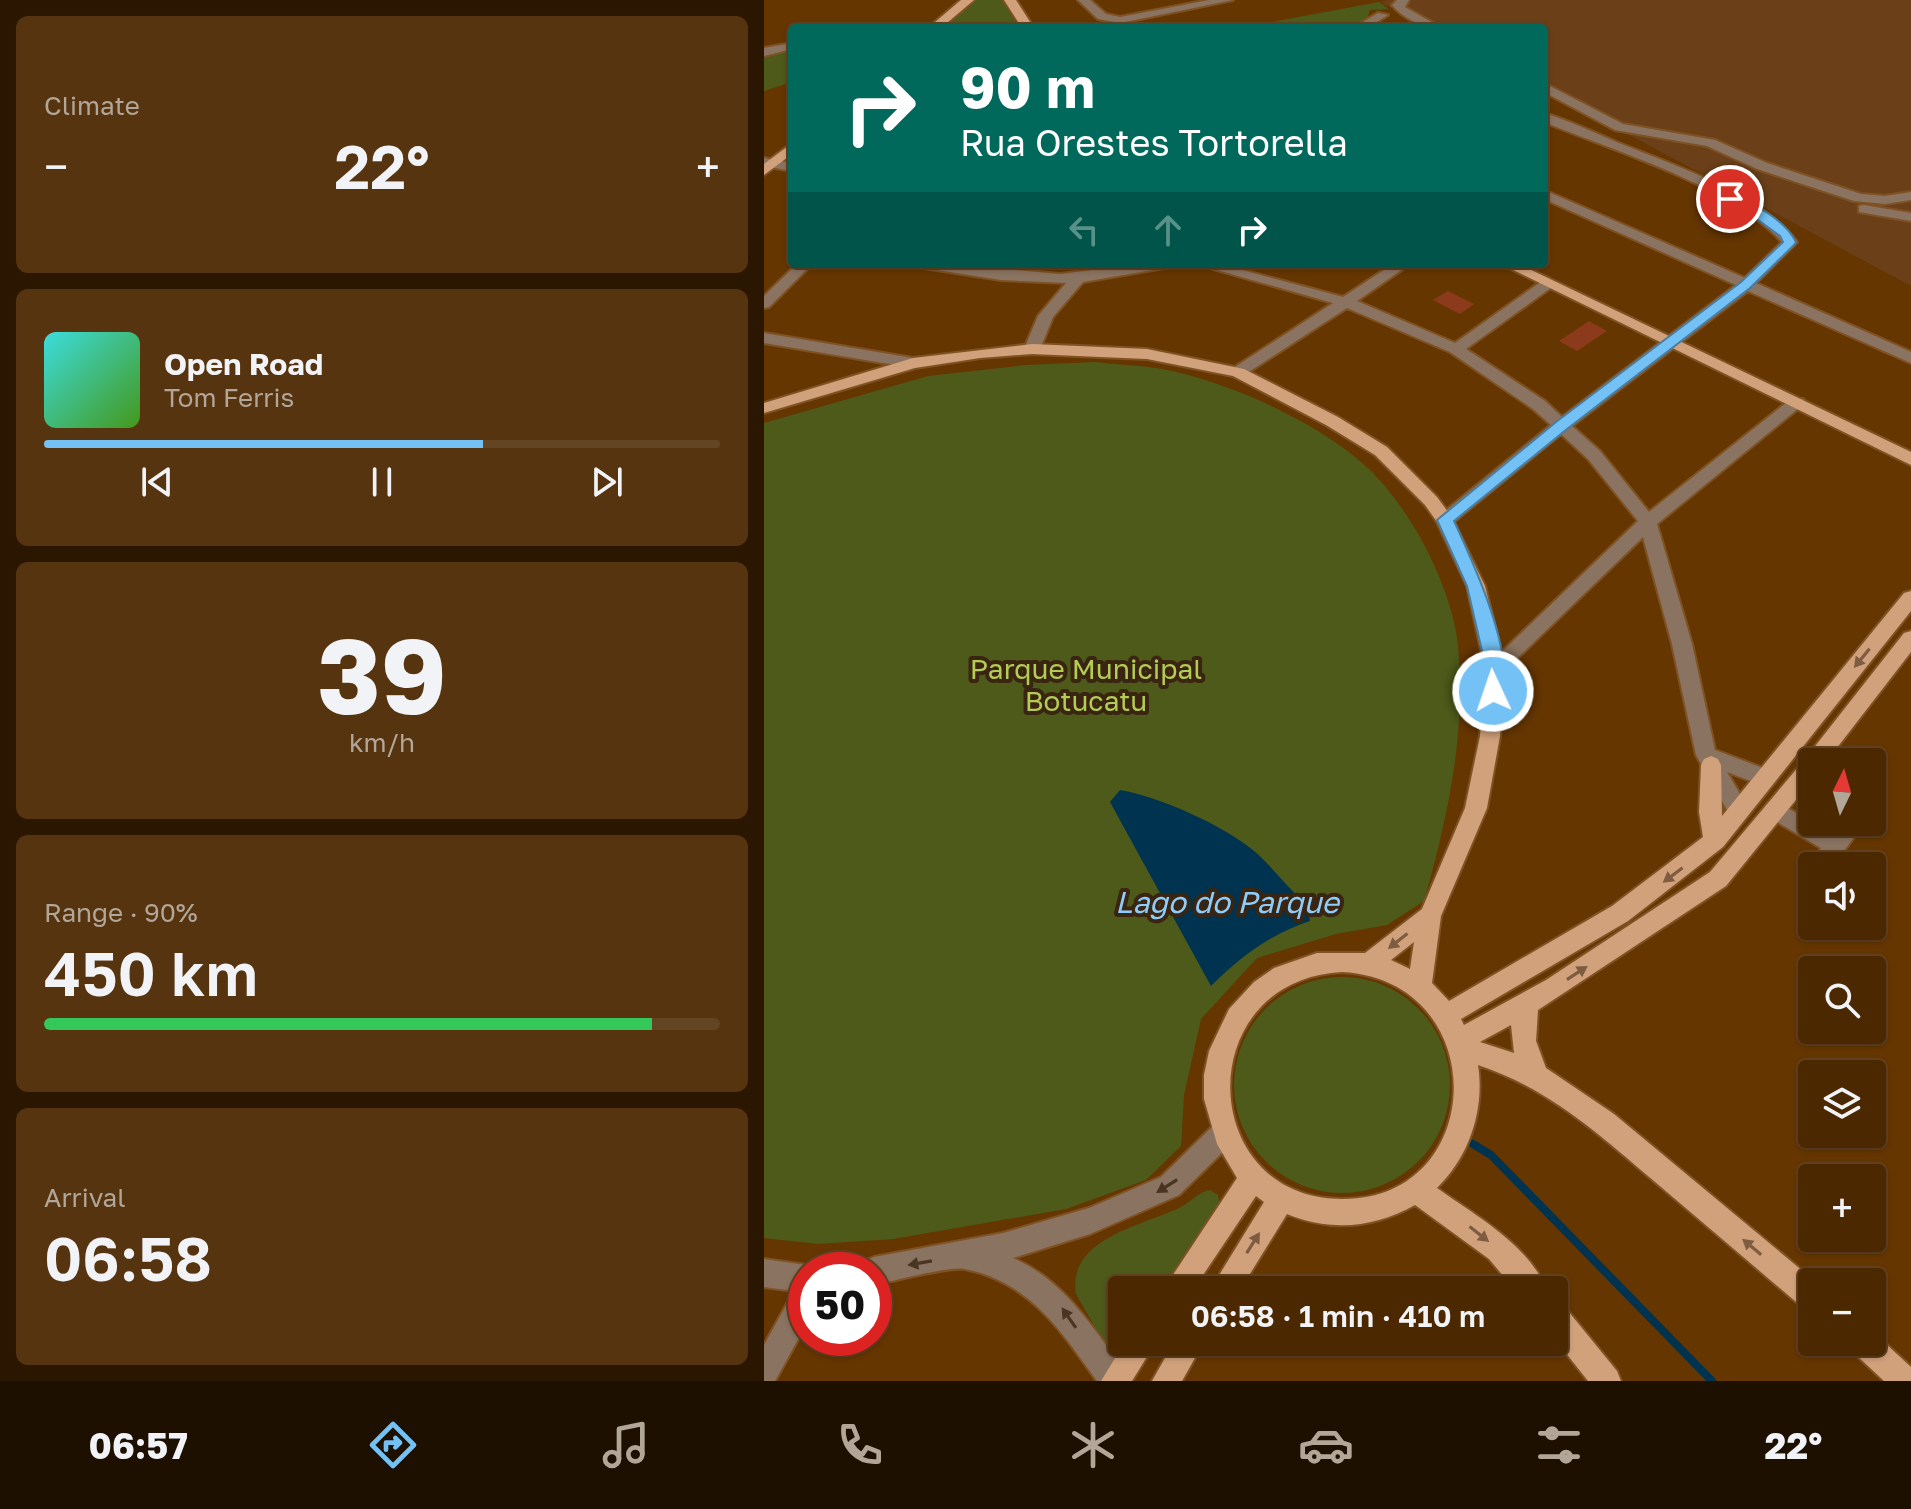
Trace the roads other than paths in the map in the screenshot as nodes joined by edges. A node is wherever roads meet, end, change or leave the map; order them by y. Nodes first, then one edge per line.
1 (952, 0) edge
2 (968, 0) edge
3 (1010, 0) edge
4 (1084, 0) edge
5 (1227, 0) edge
6 (1403, 0) edge
7 (1382, 15) dead end
8 (924, 24) edge
9 (939, 24) edge
10 (1025, 24) edge
11 (1366, 24) edge
12 (1429, 24) edge
13 (788, 47) edge
14 (764, 52) edge
15 (1548, 89) edge
16 (1548, 119) edge
17 (788, 138) edge
18 (788, 150) edge
19 (766, 164) edge
20 (788, 167) edge
21 (1548, 196) edge
22 (1911, 196) edge
23 (1832, 203) dead end
24 (1911, 217) edge
25 (801, 268) edge
26 (952, 268) edge
27 (1086, 268) edge
28 (1140, 268) edge
29 (1218, 268) edge
30 (1397, 268) edge
31 (1516, 268) edge
32 (1079, 278) junction
33 (1547, 284) junction
34 (1746, 285) junction
35 (1346, 302) junction
36 (764, 304) edge
37 (764, 338) edge
38 (1669, 343) junction
39 (1032, 349) junction
40 (1456, 349) junction
41 (1911, 358) edge
42 (913, 363) junction
43 (1238, 372) junction
44 (1797, 403) junction
45 (764, 408) edge
46 (1562, 425) junction
47 (1911, 459) edge
48 (1445, 520) junction
49 (1648, 522) junction
50 (1911, 598) edge
51 (1911, 638) edge
52 (1495, 668) junction
53 (1825, 748) edge
54 (1709, 760) junction
55 (1764, 777) junction
56 (1798, 782) edge
57 (1776, 810) junction
58 (1739, 811) junction
59 (1844, 836) edge
60 (1715, 840) junction
61 (1836, 846) junction
62 (1831, 852) edge
63 (1430, 916) junction
64 (1367, 965) junction
65 (1419, 988) junction
66 (1527, 1003) junction
67 (1446, 1015) junction
68 (1462, 1045) junction
69 (1537, 1077) junction
70 (1224, 1133) junction
71 (1254, 1176) junction
72 (1415, 1189) junction
73 (1283, 1196) junction
74 (961, 1256) junction
75 (892, 1268) edge
76 (764, 1273) edge
77 (788, 1276) edge
78 (1186, 1276) edge
79 (1233, 1276) edge
80 (1521, 1276) edge
81 (1798, 1285) edge
82 (788, 1330) edge
83 (1568, 1333) edge
84 (1132, 1356) edge
85 (1181, 1356) edge
86 (1878, 1356) edge
87 (764, 1373) edge
88 (1115, 1381) edge
89 (1166, 1381) edge
90 (1607, 1381) edge
91 (1905, 1381) edge

1 - 8 main road
2 - 9 main road
3 - 10 main road
4 - 5 street
6 - 12 street
7 - 11 street
13 - 14 street
15 - 22 street
16 - 34 street
17 - 19 main road
18 - 19 main road
19 - 20 street
21 - 34 street
23 - 24 street
25 - 36 street
26 - 32 street
27 - 32 street
28 - 32 street
29 - 35 street
30 - 35 street
31 - 33 main road
32 - 39 street
33 - 38 main road
33 - 40 street
34 - 38 street
34 - 41 street
35 - 40 street
35 - 43 street
37 - 42 street
38 - 44 main road
38 - 46 street
39 - 42 main road
39 - 43 main road
40 - 46 street
42 - 45 main road
43 - 48 main road
44 - 47 main road
44 - 49 street
46 - 48 street
46 - 49 street
48 - 52 main road
49 - 52 street
49 - 54 street
50 -> 55 main road
51 - 53 main road
52 - 63 main road
54 - 55 street
54 - 58 street
54 - 60 main road
55 - 57 main road
55 - 58 main road
56 - 57 main road
57 - 58 main road
57 - 61 street
66 -> 57 main road
58 - 60 main road
59 - 61 street
60 -> 67 main road
61 - 62 street
63 -> 64 main road
63 - 65 main road
64 - 65 main road
64 - 70 main road
65 - 67 main road
66 - 68 main road
66 - 69 main road
67 - 68 main road
68 - 69 main road
68 - 72 main road
81 -> 69 main road
70 - 71 main road
70 -> 74 street
71 - 73 main road
71 - 78 main road
72 - 73 main road
72 -> 80 main road
79 -> 73 main road
74 -> 75 street
88 -> 74 street
76 - 77 street
82 - 87 street
83 - 90 main road
84 - 88 main road
85 - 89 main road
86 - 91 main road

